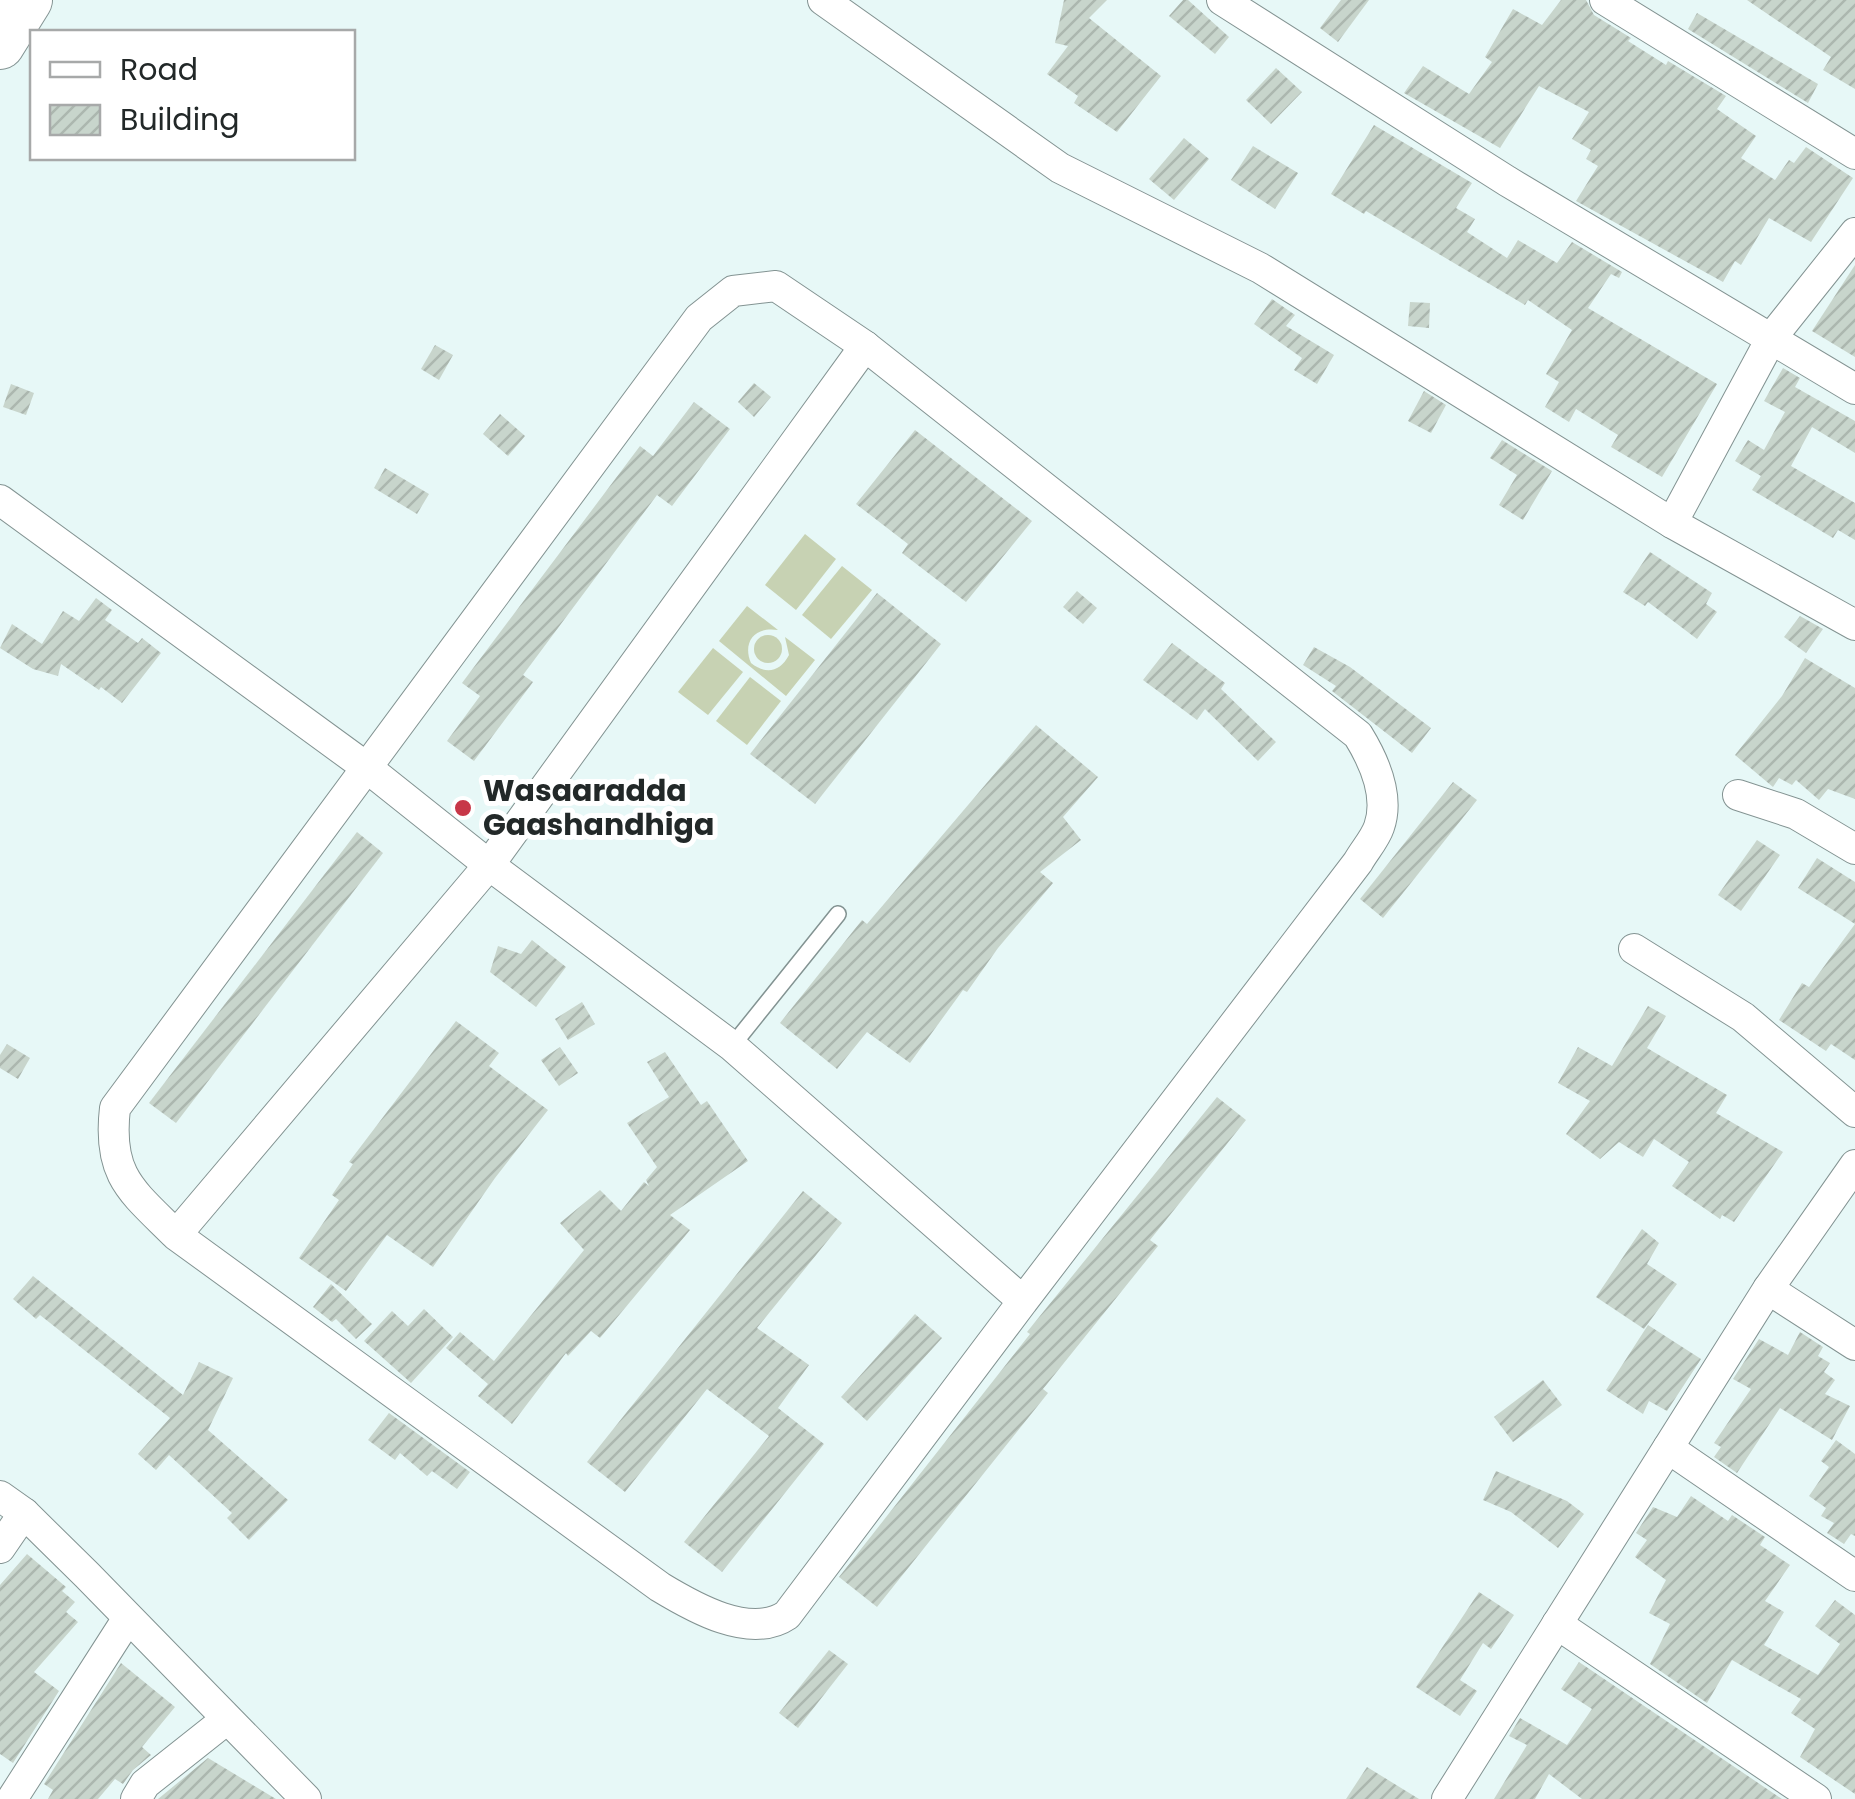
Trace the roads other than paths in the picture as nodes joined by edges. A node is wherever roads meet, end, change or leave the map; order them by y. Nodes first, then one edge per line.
1 (28, 0) edge
2 (823, 0) edge
3 (1222, 0) edge
4 (1605, 0) edge
5 (0, 45) edge
6 (1855, 154) edge
7 (1855, 233) edge
8 (1772, 337) junction
9 (864, 346) junction
10 (1855, 388) edge
11 (0, 500) edge
12 (1672, 523) junction
13 (1855, 626) edge
14 (366, 766) junction
15 (1738, 795) dead end
16 (1855, 850) edge
17 (489, 865) junction
18 (838, 914) dead end
19 (1634, 949) dead end
20 (732, 1046) junction
21 (1855, 1112) edge
22 (1855, 1165) edge
23 (176, 1236) junction
24 (1768, 1289) junction
25 (1023, 1301) junction
26 (1855, 1345) edge
27 (1668, 1448) junction
28 (12, 1504) edge
29 (0, 1548) edge
30 (1855, 1576) edge
31 (128, 1618) junction
32 (1557, 1624) junction
33 (227, 1719) junction
34 (301, 1797) edge
35 (12, 1799) edge
36 (136, 1799) edge
37 (1446, 1799) edge
38 (1816, 1799) edge

1 - 5 main road
2 - 12 street
3 - 8 street
4 - 6 street
7 - 8 street
8 - 10 street
8 - 12 street
9 - 14 street
9 - 17 street
9 - 25 street
11 - 14 street
12 - 13 street
14 - 17 street
14 - 23 street
15 - 16 street
17 - 20 street
17 - 23 street
18 - 20 lane
19 - 21 street
20 - 25 street
22 - 24 street
23 - 25 street
24 - 26 street
24 - 27 street
27 - 30 street
27 - 32 street
28 - 29 street
28 - 31 street
31 - 33 street
31 - 35 street
32 - 37 street
32 - 38 street
33 - 34 street
33 - 36 street

